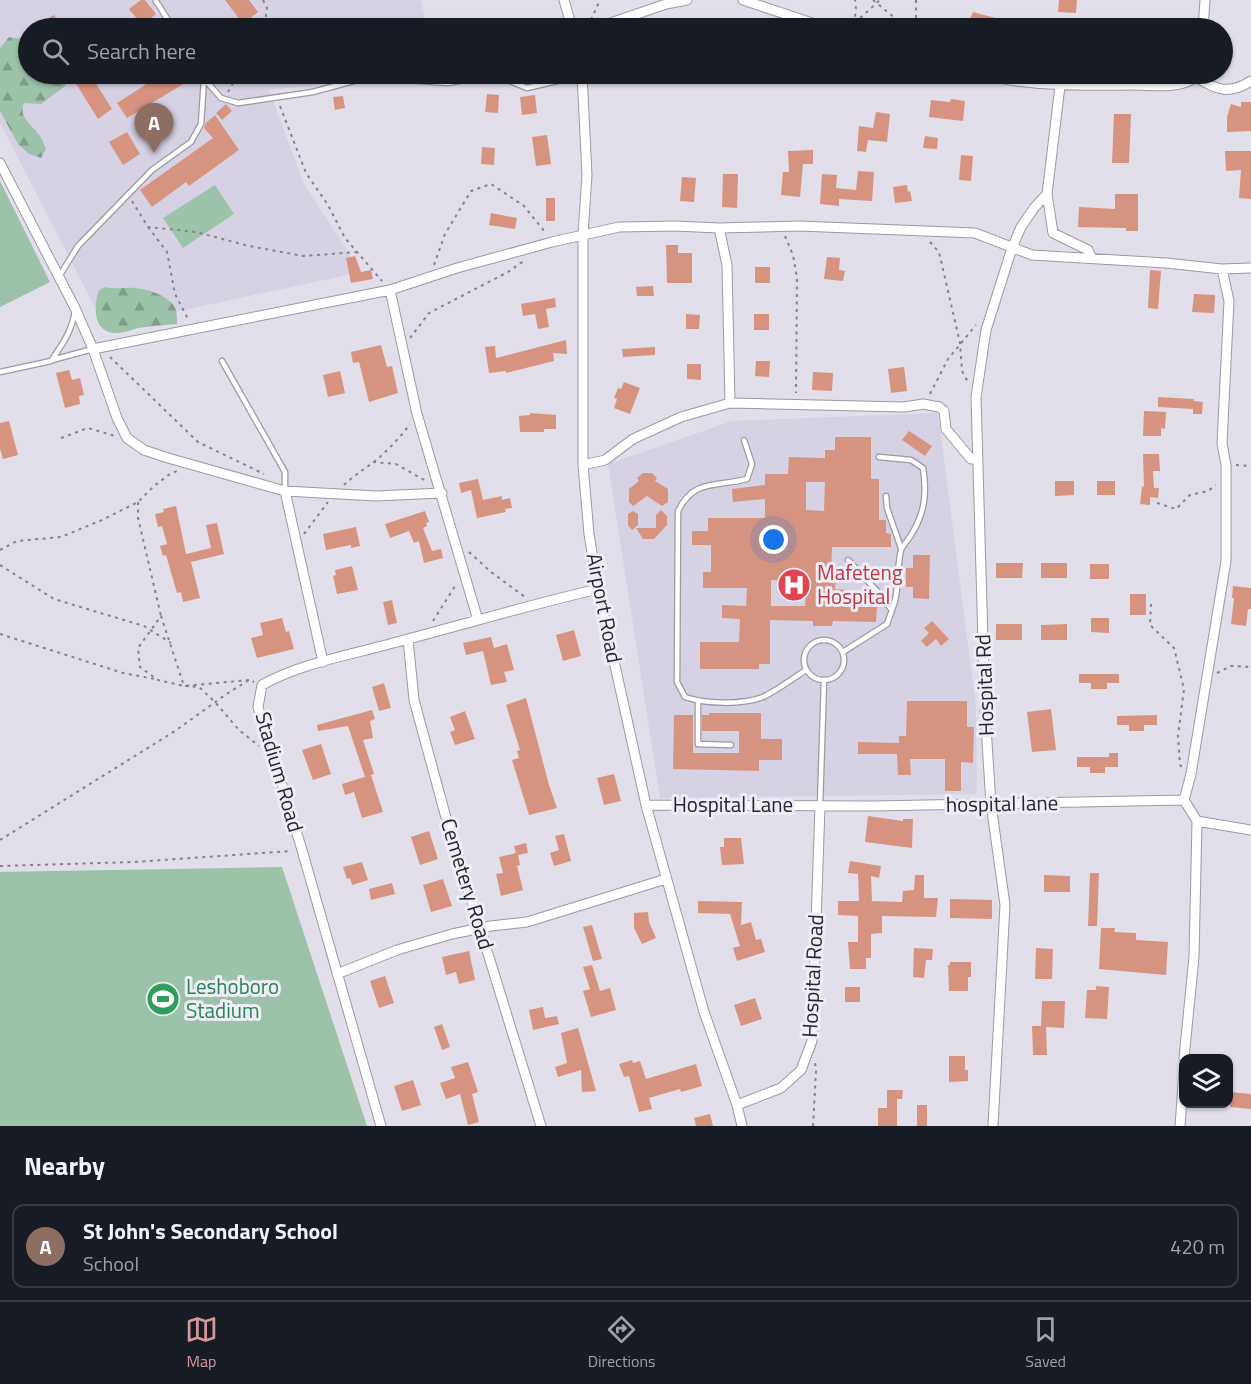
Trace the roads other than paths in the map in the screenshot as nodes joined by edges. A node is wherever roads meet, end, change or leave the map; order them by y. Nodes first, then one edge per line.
1 (564, 0) edge
2 (687, 0) edge
3 (743, 0) edge
4 (1205, 0) edge
5 (156, 1) edge
6 (167, 18) edge
7 (569, 18) edge
8 (625, 18) edge
9 (797, 18) edge
10 (1204, 18) edge
11 (1251, 81) edge
12 (204, 84) edge
13 (208, 84) edge
14 (342, 84) edge
15 (517, 84) edge
16 (543, 84) edge
17 (583, 84) edge
18 (1046, 84) edge
19 (1179, 84) edge
20 (1208, 84) edge
21 (1060, 86) junction
22 (0, 163) edge
23 (1047, 194) junction
24 (719, 228) junction
25 (583, 234) junction
26 (1012, 248) junction
27 (1092, 258) junction
28 (1251, 268) edge
29 (1221, 269) junction
30 (58, 278) junction
31 (390, 290) junction
32 (75, 308) junction
33 (97, 349) junction
34 (222, 360) dead end
35 (51, 361) junction
36 (0, 372) edge
37 (730, 403) junction
38 (744, 440) dead end
39 (879, 457) dead end
40 (978, 459) junction
41 (583, 465) junction
42 (285, 491) junction
43 (441, 491) junction
44 (886, 496) dead end
45 (901, 548) junction
46 (848, 560) dead end
47 (598, 589) junction
48 (892, 610) junction
49 (478, 620) junction
50 (408, 639) junction
51 (843, 652) junction
52 (323, 662) junction
53 (806, 670) junction
54 (824, 680) junction
55 (698, 702) junction
56 (731, 745) dead end
57 (1184, 800) junction
58 (991, 804) junction
59 (646, 805) junction
60 (820, 806) junction
61 (1197, 821) junction
62 (1251, 830) edge
63 (666, 879) junction
64 (480, 927) junction
65 (337, 974) junction
66 (1184, 1054) edge
67 (737, 1104) junction
68 (1181, 1108) edge
69 (381, 1126) edge
70 (542, 1126) edge
71 (742, 1126) edge
72 (993, 1126) edge
73 (1180, 1126) edge

1 - 7 street
2 - 8 street
3 - 9 street
4 - 10 street
5 - 6 lane
11 - 20 street
12 - 30 lane
13 - 14 lane
15 - 16 lane
17 - 25 street, Airport Road
18 - 21 street
19 - 21 street
21 - 23 street
22 - 30 street
23 - 26 street, Hospital Rd
23 - 27 street
24 - 25 street
24 - 26 street
24 - 37 street
25 - 31 street
25 - 41 street, Airport Road
26 - 27 street
26 - 40 street, Hospital Rd
27 - 29 street
28 - 29 street
29 - 57 street
30 - 32 street
31 - 33 street
31 - 43 street
32 - 33 street
32 - 35 lane
33 - 35 lane
33 - 42 street
34 - 42 lane
35 - 36 lane
37 - 40 street
37 - 41 street
38 - 55 lane
39 - 45 lane
40 - 58 street, Hospital Rd
41 - 47 street, Airport Road
42 - 43 street
42 - 52 street
43 - 49 street
44 - 45 lane
45 - 48 lane
46 - 48 lane
47 - 49 street, Stadium Road
47 - 59 street, Airport Road
48 - 51 lane
49 - 50 street, Stadium Road
50 - 52 street, Stadium Road
50 - 64 street, Cemetery Road
51 - 53 lane
51 - 54 lane
52 - 65 street, Stadium Road
53 - 54 lane
53 - 55 lane
54 - 60 lane
55 - 56 lane
57 - 58 street, hospital lane
57 - 61 street
58 - 60 street, hospital lane
58 - 72 street, Hospital Rd
59 - 60 street, Hospital Lane
59 - 63 street, Airport Road
60 - 67 street, Hospital Road
61 - 62 street
61 - 66 street
63 - 64 street
63 - 67 street, Airport Road
64 - 65 street
64 - 70 street, Cemetery Road
65 - 69 street, Stadium Road
67 - 71 street, Airport Road
68 - 73 street

